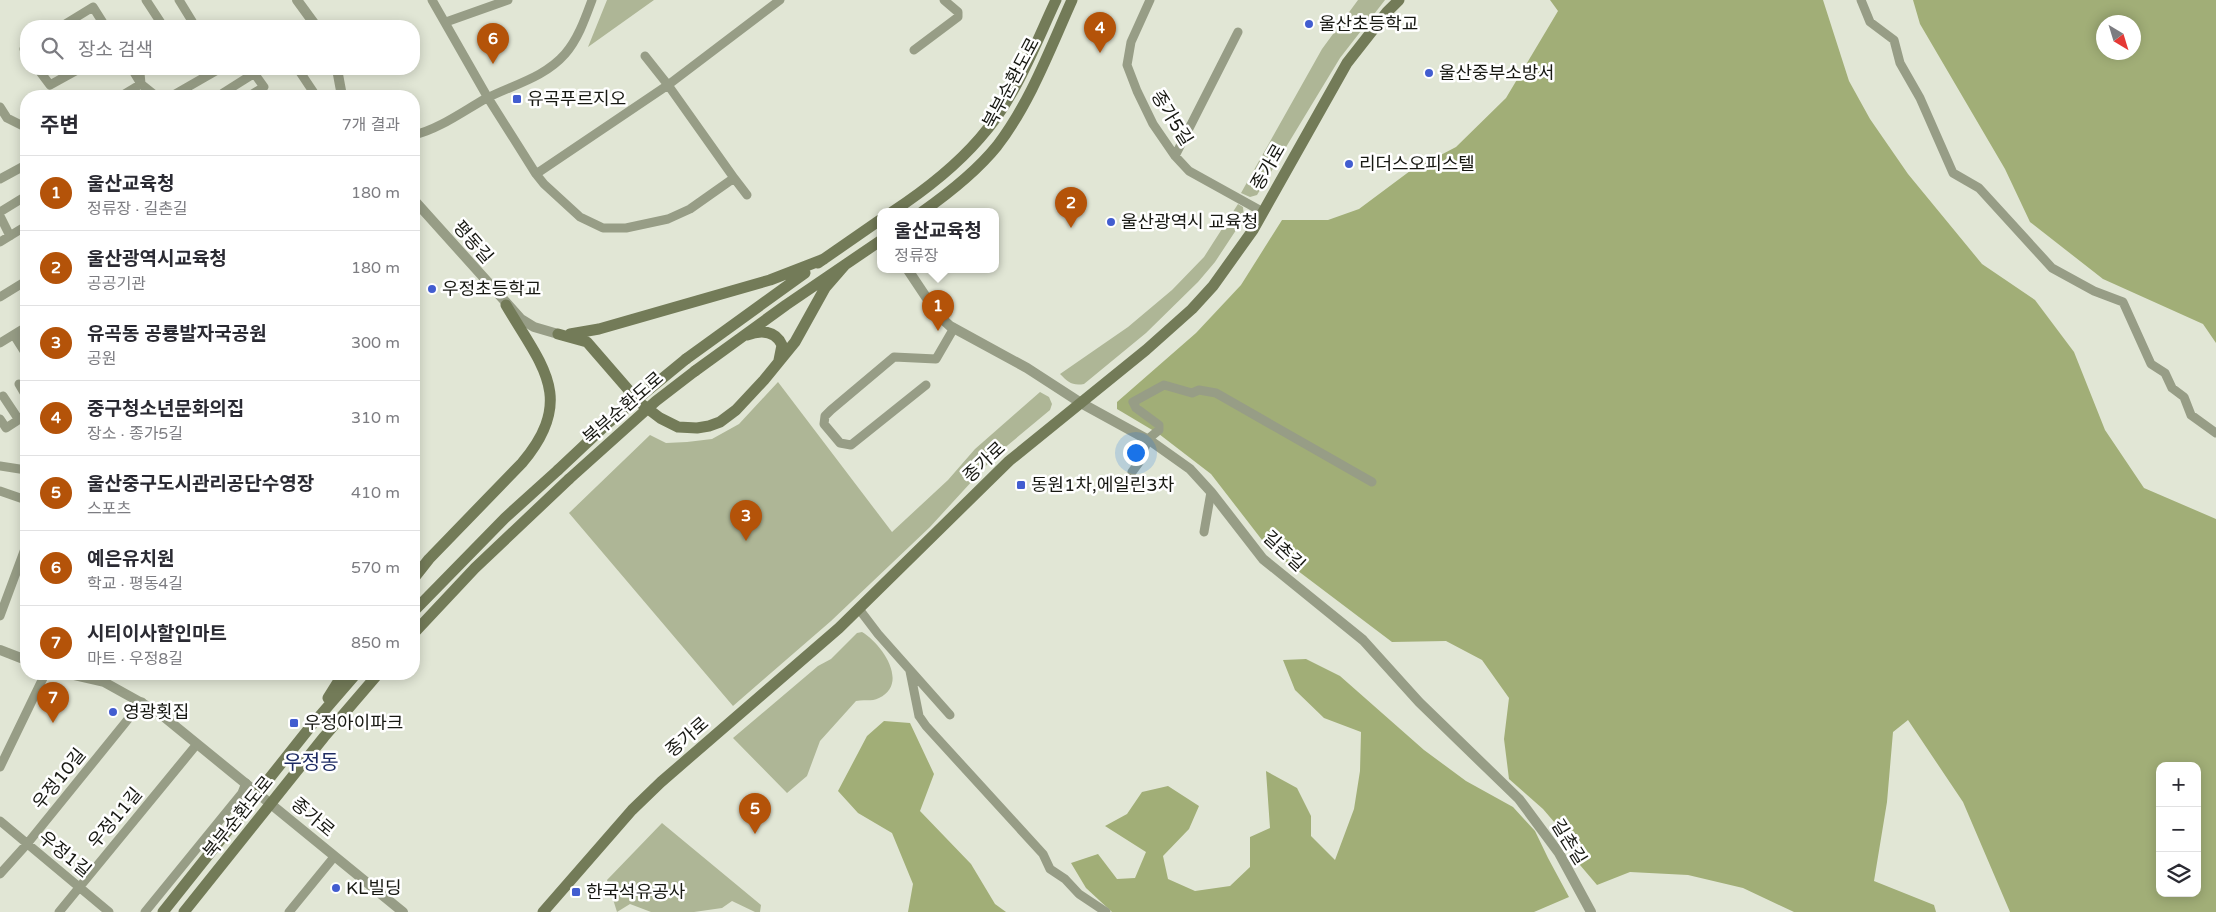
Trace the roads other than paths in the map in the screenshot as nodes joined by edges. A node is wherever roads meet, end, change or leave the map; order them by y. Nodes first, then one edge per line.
1 (146, 0) edge
2 (179, 0) edge
3 (297, 0) edge
4 (432, 0) edge
5 (508, 0) edge
6 (592, 0) edge
7 (780, 0) edge
8 (944, 0) edge
9 (1056, 0) edge
10 (1072, 0) edge
11 (1150, 0) edge
12 (1399, 0) edge
13 (1861, 0) edge
14 (767, 3) edge
15 (72, 20) edge
16 (101, 20) edge
17 (159, 20) edge
18 (191, 20) edge
19 (312, 20) edge
20 (446, 22) junction
21 (1238, 32) dead end
22 (914, 50) dead end
23 (645, 56) dead end
24 (42, 75) edge
25 (68, 75) edge
26 (136, 75) edge
27 (140, 75) edge
28 (209, 75) edge
29 (252, 75) edge
30 (260, 75) edge
31 (302, 75) edge
32 (338, 75) edge
33 (141, 84) junction
34 (668, 85) junction
35 (131, 90) edge
36 (148, 90) edge
37 (182, 90) edge
38 (228, 90) edge
39 (259, 90) edge
40 (312, 90) edge
41 (341, 90) edge
42 (488, 98) junction
43 (0, 106) edge
44 (4, 120) edge
45 (20, 125) edge
46 (420, 133) edge
47 (1175, 156) junction
48 (20, 168) edge
49 (536, 174) junction
50 (734, 178) junction
51 (0, 179) edge
52 (747, 195) dead end
53 (20, 200) edge
54 (420, 207) edge
55 (897, 208) edge
56 (927, 208) edge
57 (0, 212) edge
58 (1263, 212) junction
59 (0, 216) edge
60 (877, 224) edge
61 (20, 230) edge
62 (10, 236) junction
63 (0, 242) edge
64 (877, 243) edge
65 (824, 259) junction
66 (846, 265) junction
67 (910, 273) edge
68 (20, 285) edge
69 (0, 297) edge
70 (506, 305) junction
71 (954, 328) junction
72 (20, 331) edge
73 (558, 334) junction
74 (14, 335) junction
75 (742, 337) junction
76 (0, 343) edge
77 (20, 344) edge
78 (925, 359) junction
79 (776, 366) junction
80 (917, 366) dead end
81 (926, 385) dead end
82 (3, 396) dead end
83 (1081, 403) junction
84 (20, 414) edge
85 (0, 419) edge
86 (20, 419) edge
87 (2216, 433) edge
88 (1148, 440) junction
89 (0, 466) edge
90 (20, 469) edge
91 (1132, 472) dead end
92 (1372, 482) dead end
93 (0, 491) edge
94 (1211, 492) junction
95 (20, 498) edge
96 (1204, 532) dead end
97 (20, 562) edge
98 (420, 570) edge
99 (420, 606) edge
100 (859, 610) junction
101 (0, 616) edge
102 (420, 628) edge
103 (0, 650) edge
104 (20, 658) edge
105 (910, 671) junction
106 (42, 680) edge
107 (109, 680) edge
108 (339, 680) edge
109 (351, 680) edge
110 (373, 680) edge
111 (142, 702) junction
112 (950, 715) dead end
113 (311, 726) junction
114 (197, 744) junction
115 (0, 767) edge
116 (246, 783) junction
117 (258, 793) junction
118 (271, 804) junction
119 (0, 822) edge
120 (28, 844) junction
121 (334, 857) junction
122 (0, 874) edge
123 (79, 887) junction
124 (58, 912) edge
125 (109, 912) edge
126 (145, 912) edge
127 (163, 912) edge
128 (184, 912) edge
129 (289, 912) edge
130 (403, 912) edge
131 (543, 912) edge
132 (1106, 912) edge
133 (1592, 912) edge

1 - 17 street
2 - 18 street
3 - 19 street
4 - 20 street
5 - 20 street
6 - 42 street
7 - 14 street
8 - 22 street
9 - 55 main road, 북부순환도로
10 - 56 main road, 북부순환도로
11 - 47 street, 종가5길
12 - 58 main road, 종가로
13 - 87 street
14 - 34 street
15 - 16 street
20 - 42 street
21 - 47 street
23 - 34 street
24 - 25 street
26 - 33 street
27 - 33 street
28 - 37 street
29 - 38 street
30 - 39 street
31 - 40 street
32 - 41 street
33 - 35 street
33 - 36 street
34 - 49 street
34 - 50 street
42 - 46 street
42 - 49 street
43 - 44 street
44 - 45 street
47 - 58 street, 종가5길
48 - 51 street
49 - 50 street
50 - 52 street
53 - 57 street
54 - 70 street, 평동길
58 - 83 main road, 종가로
59 - 62 street
60 - 65 main road, 북부순환도로
61 - 62 street
62 - 63 street
64 - 66 main road, 북부순환도로
65 - 73 main road
65 - 99 main road, 북부순환도로, bridge
66 - 75 main road, 북부순환도로
66 - 79 main road
67 - 71 street, 길촌길
68 - 69 street
70 - 73 street, 평동길
70 - 98 main road
71 - 78 street
71 - 83 street, 길촌길
72 - 74 street
73 - 79 main road
74 - 76 street
74 - 77 street
75 - 79 main road
75 - 102 main road, 북부순환도로, bridge
78 - 80 street
78 - 81 street
82 - 84 street
83 - 88 street, 길촌길
83 - 100 main road, 종가로
85 - 86 street
88 - 91 street
88 - 92 street
88 - 94 street, 길촌길
89 - 90 street
93 - 95 street
94 - 96 street
94 - 133 street, 길촌길
97 - 101 street
100 - 105 street
100 - 131 main road, 종가로
103 - 104 street
105 - 112 street
105 - 132 street
106 - 115 street
107 - 111 street, 종가로
108 - 113 main road
109 - 113 main road, 북부순환도로
110 - 118 main road, 북부순환도로
111 - 114 street, 종가로
111 - 120 street, 우정10길
113 - 117 main road, 북부순환도로
114 - 116 street, 종가로
114 - 123 street, 우정11길
116 - 117 street, 종가로
116 - 126 street
117 - 118 street, 종가로
117 - 127 main road, 북부순환도로
118 - 121 street, 종가로
118 - 128 main road, 북부순환도로
119 - 120 street, 우정1길
120 - 122 street, 우정10길
120 - 123 street, 우정1길
121 - 129 street
121 - 130 street, 종가로
123 - 124 street, 우정11길
123 - 125 street, 우정1길

